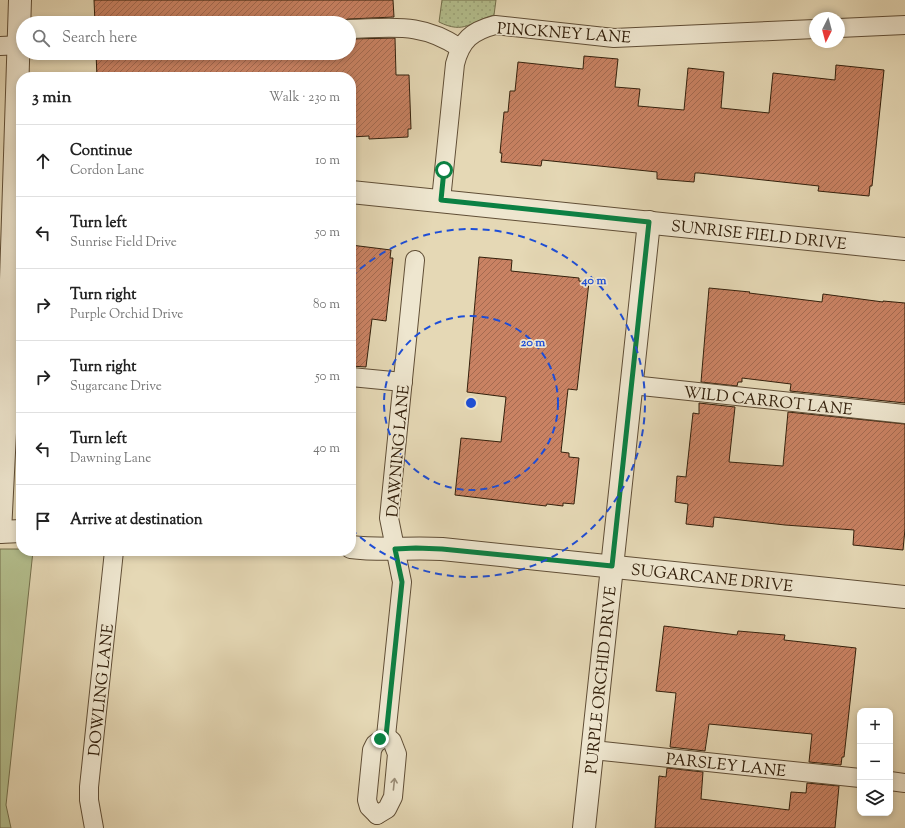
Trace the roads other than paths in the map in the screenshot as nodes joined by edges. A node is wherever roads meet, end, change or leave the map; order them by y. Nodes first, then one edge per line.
1 (20, 0) edge
2 (18, 16) edge
3 (905, 25) edge
4 (845, 28) edge
5 (809, 29) edge
6 (16, 30) edge
7 (356, 30) edge
8 (14, 45) edge
9 (460, 48) junction
10 (16, 150) edge
11 (356, 192) edge
12 (441, 200) junction
13 (16, 215) edge
14 (649, 222) junction
15 (905, 249) edge
16 (416, 260) dead end
17 (4, 373) edge
18 (356, 377) edge
19 (403, 382) junction
20 (632, 385) junction
21 (905, 414) edge
22 (16, 531) edge
23 (0, 532) edge
24 (356, 548) edge
25 (395, 549) junction
26 (113, 556) edge
27 (612, 566) junction
28 (905, 597) edge
29 (386, 736) junction
30 (593, 750) junction
31 (857, 778) edge
32 (893, 781) edge
33 (905, 783) edge
34 (376, 822) edge
35 (94, 828) edge
36 (584, 828) edge

1 - 2 street
3 - 4 lane
5 - 9 lane, PINCKNEY LANE
6 - 8 street
7 - 9 lane
8 - 10 street
9 - 12 lane
11 - 12 street, SUNRISE FIELD DRIVE
12 - 14 street, SUNRISE FIELD DRIVE
13 - 17 street
14 - 15 street, SUNRISE FIELD DRIVE
14 - 20 street, PURPLE ORCHID DRIVE
16 - 19 lane, DAWNING LANE
17 - 23 street
18 - 19 lane
19 - 25 lane, DAWNING LANE
20 - 21 lane, WILD CARROT LANE
20 - 27 street, PURPLE ORCHID DRIVE
22 - 23 street
24 - 25 street, SUGARCANE DRIVE
25 - 27 street, SUGARCANE DRIVE
25 - 29 lane, DAWNING LANE
26 - 35 lane, DOWLING LANE
27 - 28 street, SUGARCANE DRIVE
27 - 30 street, PURPLE ORCHID DRIVE
29 - 34 lane
34 -> 29 lane
30 - 31 lane, PARSLEY LANE
30 - 36 street, PURPLE ORCHID DRIVE
32 - 33 lane

